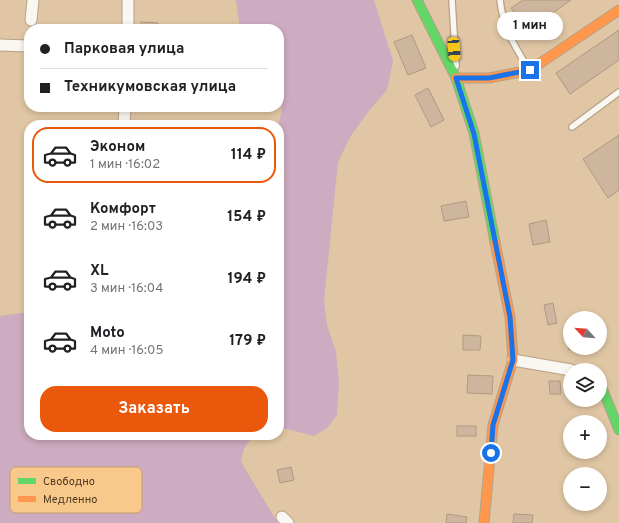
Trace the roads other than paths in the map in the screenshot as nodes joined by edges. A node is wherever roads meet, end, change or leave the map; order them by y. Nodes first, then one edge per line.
1 (33, 0) edge
2 (128, 0) edge
3 (418, 0) edge
4 (452, 0) edge
5 (500, 0) edge
6 (619, 10) edge
7 (30, 20) dead end
8 (128, 24) edge
9 (0, 46) edge
10 (24, 46) edge
11 (530, 70) junction
12 (456, 78) junction
13 (619, 92) edge
14 (572, 126) dead end
15 (513, 360) junction
16 (563, 369) edge
17 (607, 400) edge
18 (619, 430) edge
19 (484, 523) edge

1 - 7 street
2 - 8 street
3 - 12 street
4 - 12 lane
5 - 11 lane
6 - 11 street
9 - 10 street
11 - 12 street
12 - 15 street
13 - 14 lane
15 - 16 street
15 - 19 street
17 - 18 street

